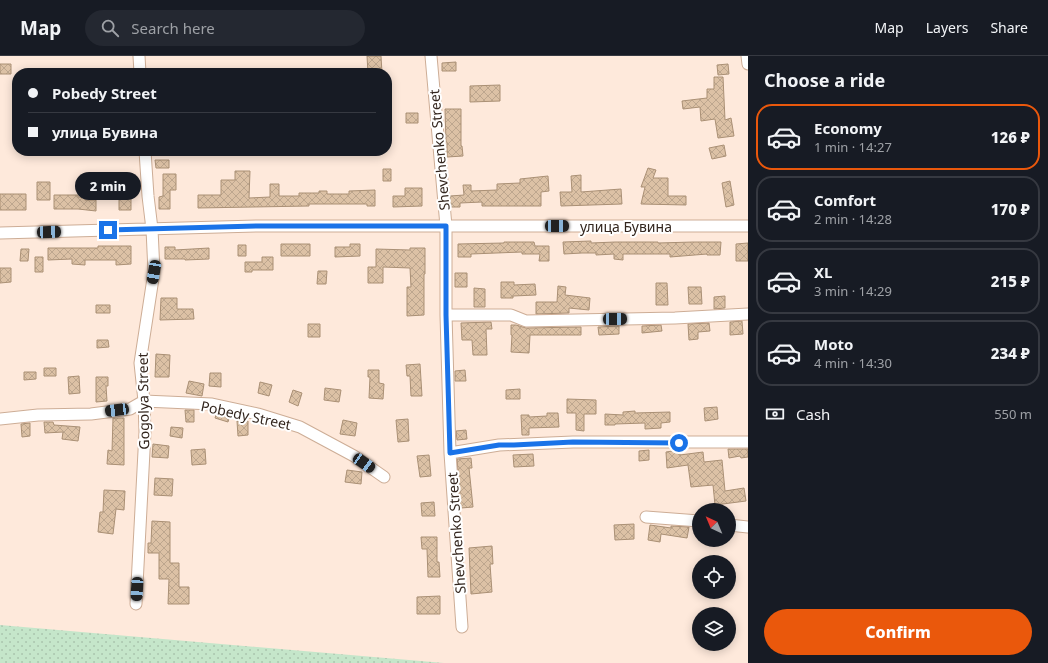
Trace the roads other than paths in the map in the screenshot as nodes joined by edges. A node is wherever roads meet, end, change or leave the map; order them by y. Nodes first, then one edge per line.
1 (139, 56) edge
2 (431, 56) edge
3 (747, 56) edge
4 (748, 64) edge
5 (140, 68) edge
6 (145, 156) edge
7 (446, 226) junction
8 (748, 226) edge
9 (152, 228) junction
10 (0, 233) edge
11 (748, 314) edge
12 (446, 315) junction
13 (144, 401) junction
14 (0, 419) edge
15 (748, 442) edge
16 (450, 453) junction
17 (384, 477) dead end
18 (646, 516) dead end
19 (692, 520) edge
20 (736, 526) edge
21 (748, 528) edge
22 (136, 604) dead end
23 (462, 627) dead end

1 - 5 street
2 - 7 street, Shevchenko Street
3 - 4 street
6 - 9 street, Gogolya Street
7 - 8 street, улица Бувина
7 - 9 street, улица Бувина
7 - 12 street, Shevchenko Street
9 - 10 street, улица Бувина
9 - 13 street, Gogolya Street
11 - 12 street
12 - 16 street, Shevchenko Street
13 - 14 street, Pobedy Street
13 - 17 street, Pobedy Street
13 - 22 street, Gogolya Street
15 - 16 street
16 - 23 street, Shevchenko Street
18 - 19 street
20 - 21 street

